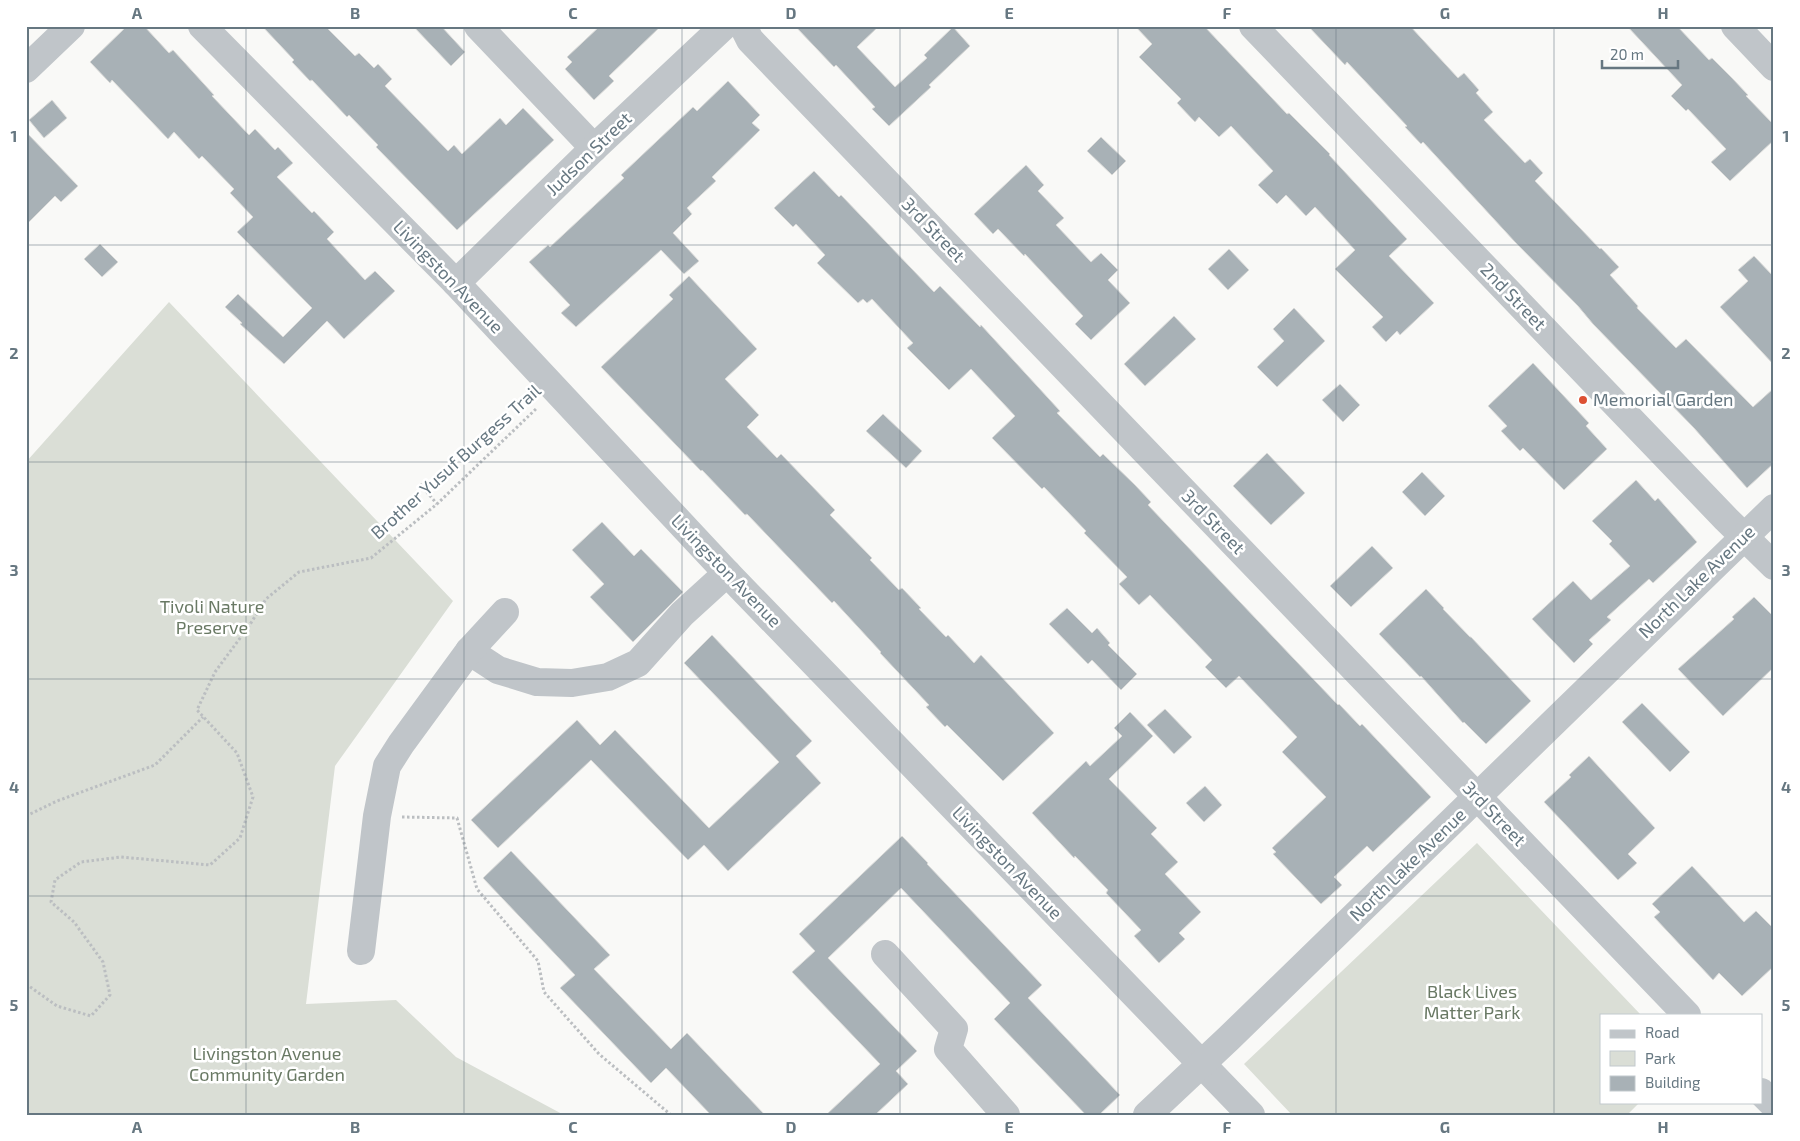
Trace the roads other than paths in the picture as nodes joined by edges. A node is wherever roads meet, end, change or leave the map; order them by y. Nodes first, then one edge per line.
1 (71, 26) edge
2 (202, 26) edge
3 (478, 26) edge
4 (724, 26) edge
5 (743, 26) edge
6 (1253, 26) edge
7 (1735, 26) edge
8 (1774, 67) edge
9 (26, 69) edge
10 (594, 148) junction
11 (456, 283) junction
12 (1774, 508) edge
13 (1744, 536) junction
14 (1774, 566) edge
15 (727, 573) junction
16 (505, 612) dead end
17 (469, 651) junction
18 (1478, 797) junction
19 (362, 951) dead end
20 (885, 954) dead end
21 (1686, 1014) edge
22 (1202, 1064) junction
23 (1762, 1093) edge
24 (1774, 1105) edge
25 (1006, 1115) edge
26 (1147, 1115) edge
27 (1251, 1115) edge

1 - 9 street
2 - 11 street, Livingston Avenue
3 - 10 street
4 - 10 street, Judson Street
5 - 18 street, 3rd Street
6 - 13 street, 2nd Street
7 - 8 street
10 - 11 street, Judson Street
11 - 15 street, Livingston Avenue
12 - 13 street, North Lake Avenue
13 - 14 street, 2nd Street
13 - 18 street, North Lake Avenue
15 - 17 street
15 - 22 street, Livingston Avenue
16 - 17 street
17 - 19 street
18 - 21 street, 3rd Street
18 - 22 street, North Lake Avenue
20 - 25 street
22 - 26 street, North Lake Avenue
22 - 27 street, Livingston Avenue
23 - 24 street

